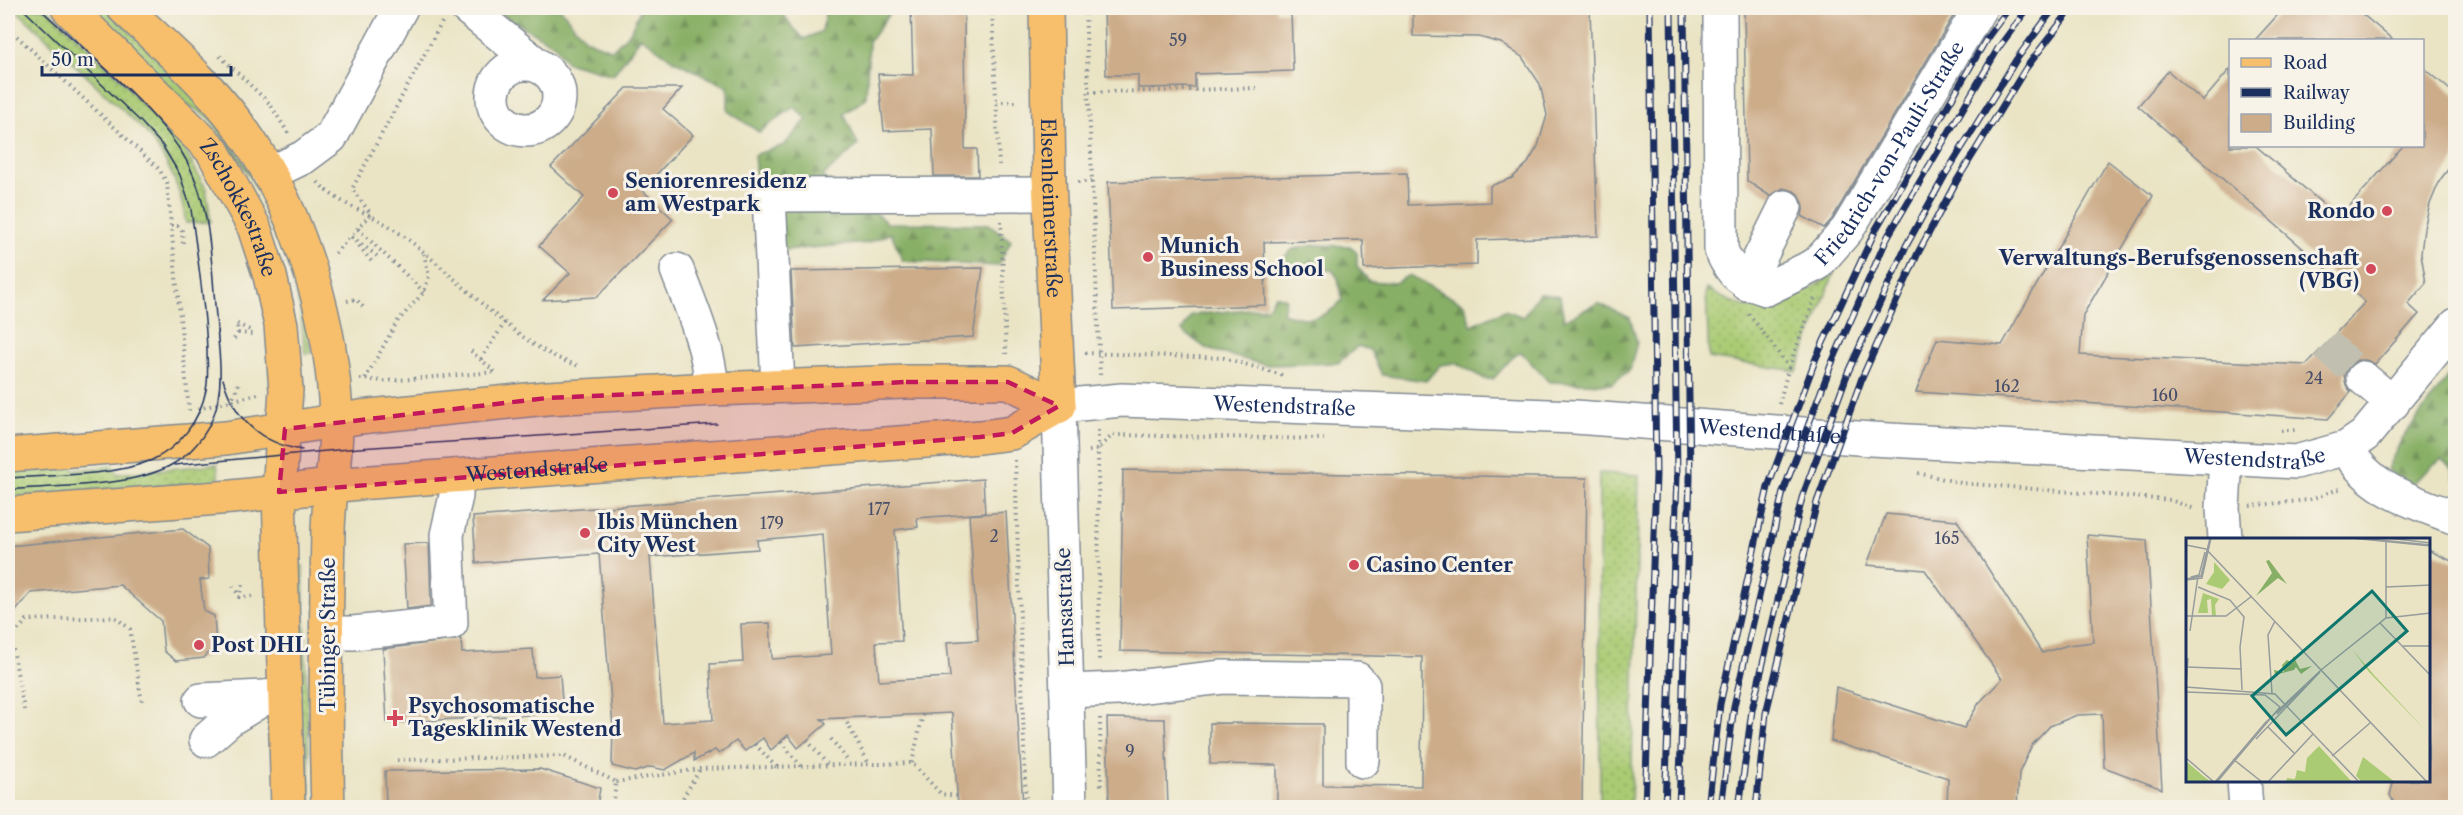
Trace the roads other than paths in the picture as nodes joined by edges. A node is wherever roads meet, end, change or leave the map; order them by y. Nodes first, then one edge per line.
1 (68, 8) edge
2 (124, 8) edge
3 (401, 8) edge
4 (1046, 8) edge
5 (1720, 8) edge
6 (1980, 8) edge
7 (456, 13) edge
8 (507, 60) junction
9 (269, 174) junction
10 (1062, 188) junction
11 (1785, 207) dead end
12 (678, 270) dead end
13 (1748, 284) junction
14 (2456, 325) edge
15 (2363, 378) tunnel mouth
16 (778, 386) junction
17 (712, 389) junction
18 (2393, 403) junction
19 (1059, 406) junction
20 (336, 420) junction
21 (285, 429) junction
22 (2346, 448) junction
23 (8, 455) edge
24 (2226, 458) junction
25 (333, 475) junction
26 (456, 476) junction
27 (280, 478) junction
28 (8, 514) edge
29 (2456, 518) edge
30 (2226, 538) edge
31 (328, 633) junction
32 (1067, 691) junction
33 (275, 696) junction
34 (201, 700) dead end
35 (206, 740) dead end
36 (1363, 761) dead end
37 (2244, 782) edge
38 (288, 807) edge
39 (328, 807) edge
40 (1070, 807) edge
41 (2246, 807) edge

1 - 21 main road, Zschokkestraße
2 - 9 main road
3 - 9 street
4 - 10 main road, Elsenheimerstraße
5 - 13 street
6 - 13 street, Friedrich-von-Pauli-Straße
7 - 8 street
8 - 8 street
9 - 20 main road
10 - 16 street
10 - 19 main road, Elsenheimerstraße
11 - 13 street
12 - 17 street
14 - 18 street
15 - 18 street
16 - 17 main road
16 - 19 main road
17 - 20 main road
18 - 22 street
19 - 24 street, Westendstraße
19 - 26 main road, Westendstraße
19 - 32 street, Hansastraße
20 - 21 main road
20 - 25 main road
21 - 23 main road
21 - 27 main road, Zschokkestraße
22 - 24 street, Westendstraße
22 - 29 street, Westendstraße
24 - 30 street
25 - 26 main road, Westendstraße
25 - 27 main road, Westendstraße
25 - 31 main road, Tübinger Straße
26 - 31 street
27 - 28 main road, Westendstraße
27 - 33 main road
31 - 39 main road, Tübinger Straße
32 - 36 street
32 - 40 street, Hansastraße
33 - 34 street
33 - 35 street
33 - 38 main road
37 - 41 street

